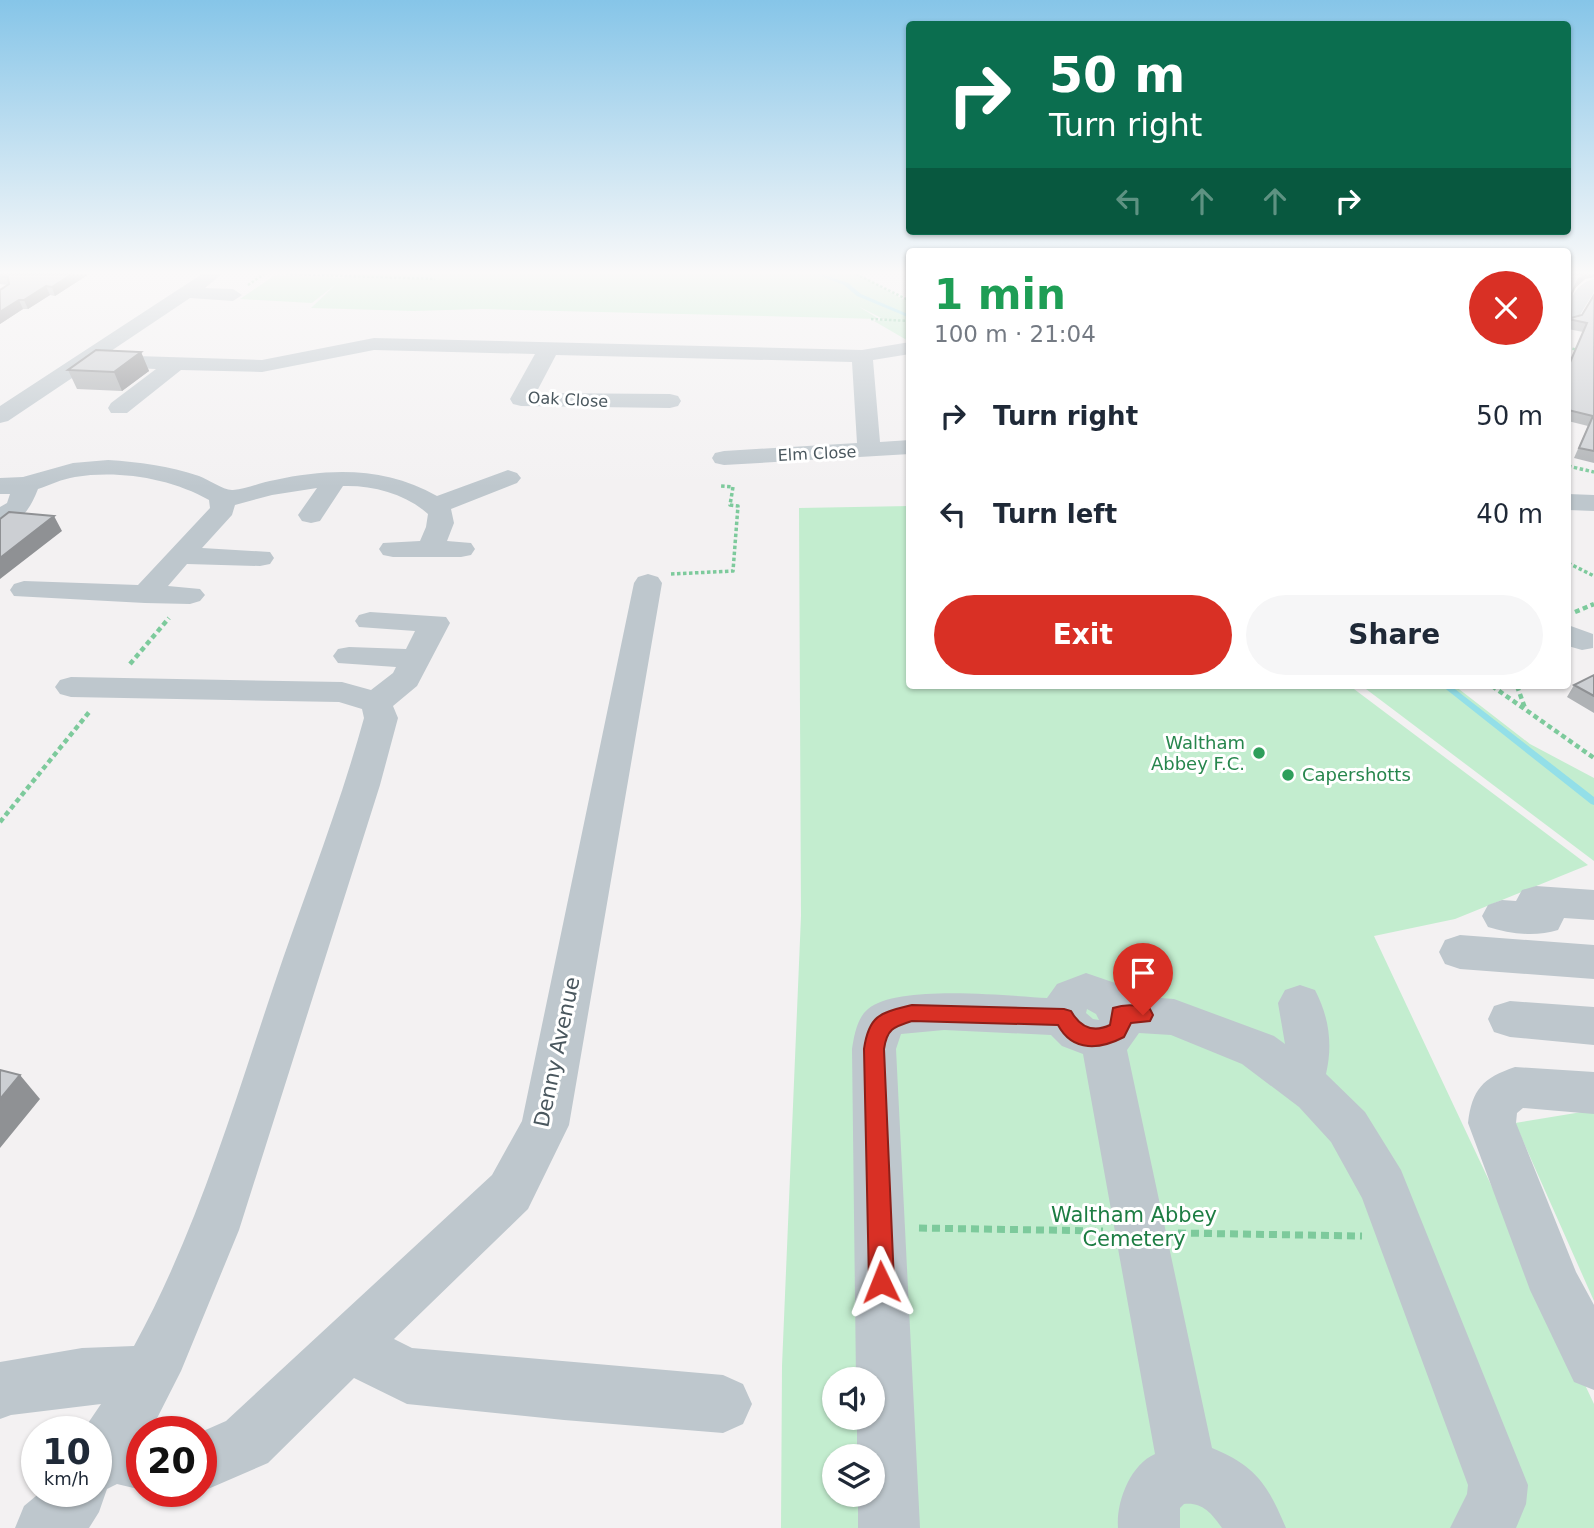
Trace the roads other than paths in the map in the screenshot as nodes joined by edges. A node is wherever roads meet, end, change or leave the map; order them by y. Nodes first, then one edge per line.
1 (105, 345) edge
2 (360, 345) edge
3 (431, 345) edge
4 (549, 348) junction
5 (906, 349) edge
6 (862, 356) junction
7 (83, 360) junction
8 (177, 363) junction
9 (670, 401) dead end
10 (119, 408) dead end
11 (0, 416) edge
12 (906, 447) edge
13 (869, 450) junction
14 (508, 478) dead end
15 (335, 480) junction
16 (0, 486) edge
17 (720, 486) road end
18 (26, 487) junction
19 (223, 501) junction
20 (435, 506) junction
21 (311, 515) dead end
22 (0, 519) edge
23 (393, 549) dead end
24 (429, 549) junction
25 (461, 549) dead end
26 (181, 556) junction
27 (260, 558) dead end
28 (648, 583) road end
29 (24, 590) dead end
30 (145, 594) junction
31 (181, 605) road end
32 (370, 621) dead end
33 (348, 656) dead end
34 (416, 659) junction
35 (90, 688) road end
36 (376, 703) junction
37 (1594, 905) edge
38 (1502, 916) dead end
39 (1460, 952) dead end
40 (1594, 962) edge
41 (1300, 1003) dead end
42 (1510, 1018) dead end
43 (1095, 1023) junction
44 (1594, 1026) edge
45 (1301, 1082) junction
46 (1594, 1093) edge
47 (349, 1346) junction
48 (1594, 1362) edge
49 (150, 1374) junction
50 (0, 1391) edge
51 (723, 1404) dead end
52 (112, 1441) edge
53 (217, 1455) edge
54 (1188, 1473) junction
55 (889, 1528) edge
56 (1149, 1528) edge
57 (1255, 1528) edge
58 (1481, 1528) edge

1 - 7 street
2 - 8 street
3 - 4 street
4 - 6 street
4 - 9 street, Oak Close
5 - 6 street
6 - 13 street
7 - 8 street
7 - 11 street
8 - 10 street
12 - 13 street, Elm Close
13 - 17 street, Elm Close
14 - 20 street
15 - 19 street
15 - 20 street
15 - 21 street
16 - 18 street
18 - 19 street
18 - 22 street
19 - 26 street
20 - 24 street
23 - 24 street
24 - 25 street
26 - 27 street
26 - 30 street
28 - 47 street, Denny Avenue
29 - 30 street
30 - 31 street
32 - 34 street
33 - 34 street
34 - 36 street
35 - 36 street
36 - 49 street
37 - 38 street
39 - 40 street
41 - 45 street
42 - 44 street
43 - 45 street
43 - 54 street
43 - 55 street
45 - 58 street
46 - 48 street
47 - 51 street
47 - 53 street, Denny Avenue
49 - 50 street
49 - 52 street
54 - 56 street
54 - 57 street

